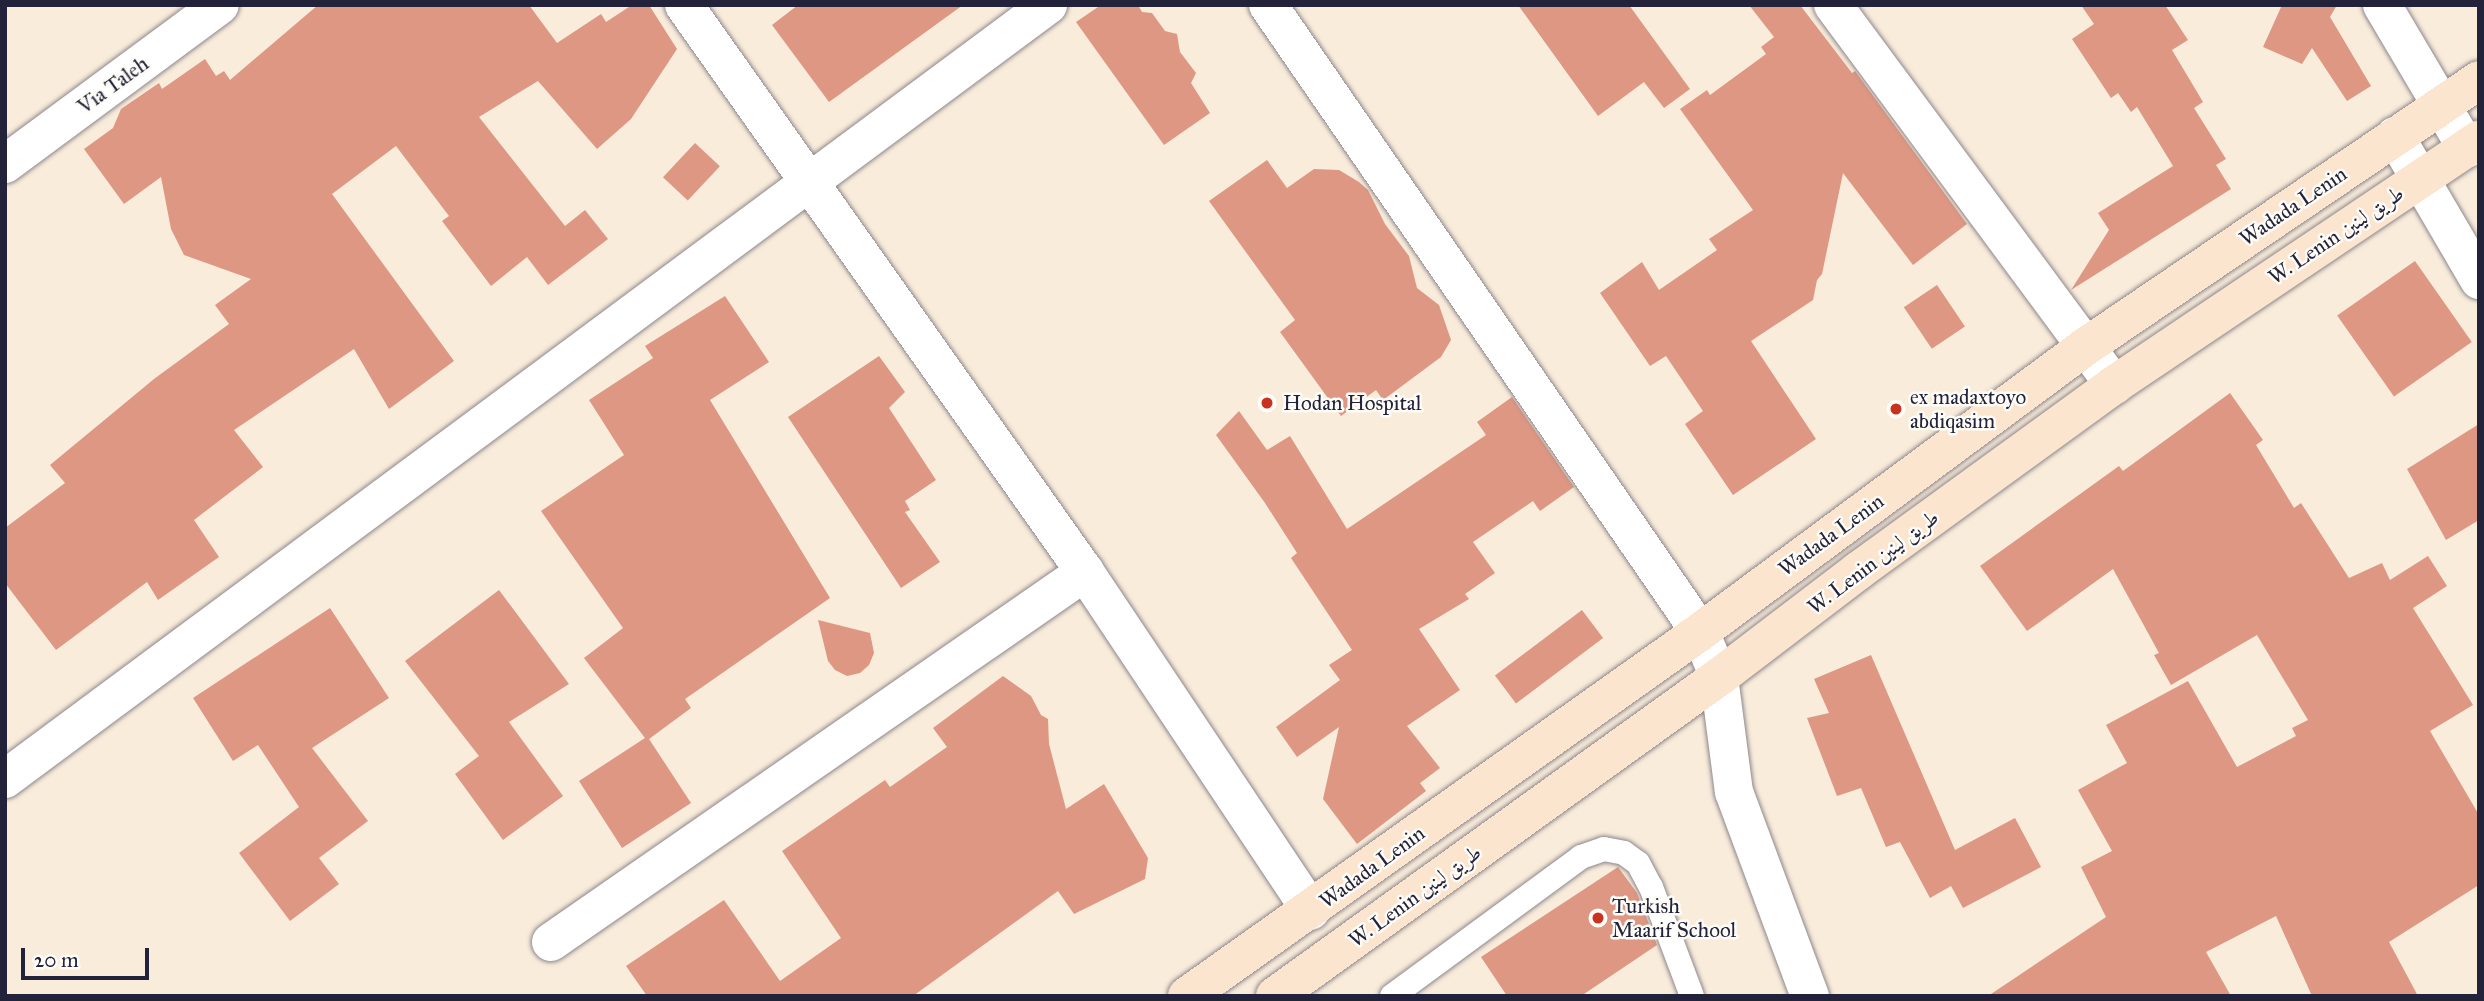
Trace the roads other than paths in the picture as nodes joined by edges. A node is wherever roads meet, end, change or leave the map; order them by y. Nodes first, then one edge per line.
1 (220, 5) edge
2 (684, 5) edge
3 (1048, 5) edge
4 (1268, 5) edge
5 (1833, 5) edge
6 (2382, 5) edge
7 (2479, 80) edge
8 (2442, 105) junction
9 (2395, 136) junction
10 (2473, 145) edge
11 (5, 164) edge
12 (2420, 178) junction
13 (807, 181) junction
14 (2479, 280) edge
15 (2085, 347) junction
16 (2114, 385) junction
17 (1085, 572) junction
18 (1700, 632) junction
19 (1719, 677) junction
20 (5, 779) edge
21 (1311, 911) junction
22 (551, 942) dead end
23 (1278, 995) edge
24 (1187, 996) edge
25 (1392, 996) edge
26 (1692, 996) edge
27 (1810, 996) edge

1 - 11 street, Via Taleh
2 - 13 street
3 - 13 street
4 - 18 street
5 - 15 street
6 - 8 street
7 - 8 main road, Wadada Lenin
8 - 9 main road, Wadada Lenin
8 - 10 street
9 - 12 street
9 - 15 main road, Wadada Lenin
10 - 12 main road, W. Lenin طريق لينين
12 - 14 street
12 - 16 main road, W. Lenin طريق لينين
13 - 17 street
13 - 20 street
15 - 16 street
15 - 18 main road, Wadada Lenin
16 - 19 main road, W. Lenin طريق لينين
17 - 21 street
17 - 22 street
18 - 19 street
18 - 21 main road, Wadada Lenin
19 - 23 main road, W. Lenin طريق لينين
19 - 27 street
21 - 24 main road, Wadada Lenin
25 - 26 lane

